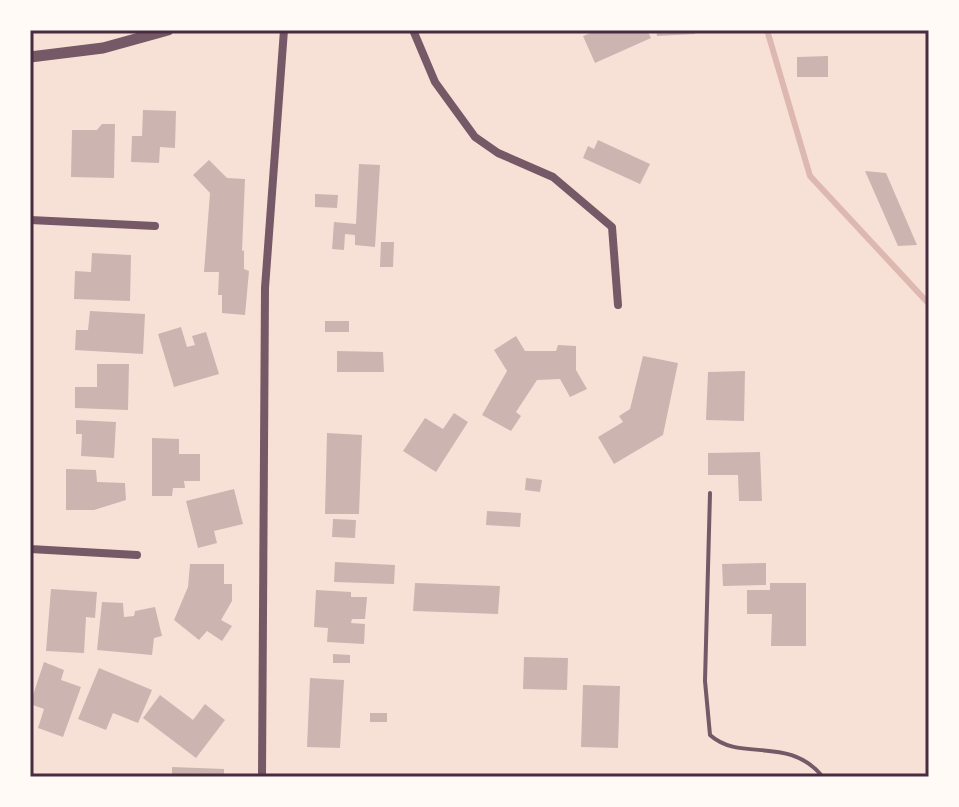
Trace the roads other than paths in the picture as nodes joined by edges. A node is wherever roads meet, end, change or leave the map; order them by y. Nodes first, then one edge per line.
1 (168, 30) edge
2 (284, 30) edge
3 (413, 30) edge
4 (30, 57) edge
5 (30, 220) edge
6 (155, 226) dead end
7 (618, 305) dead end
8 (710, 493) dead end
9 (30, 549) edge
10 (137, 555) dead end
11 (262, 777) edge
12 (294, 777) edge
13 (823, 777) edge

1 - 4 street
2 - 11 street
3 - 7 street
5 - 6 street
8 - 13 lane
9 - 10 street
11 - 12 lane

